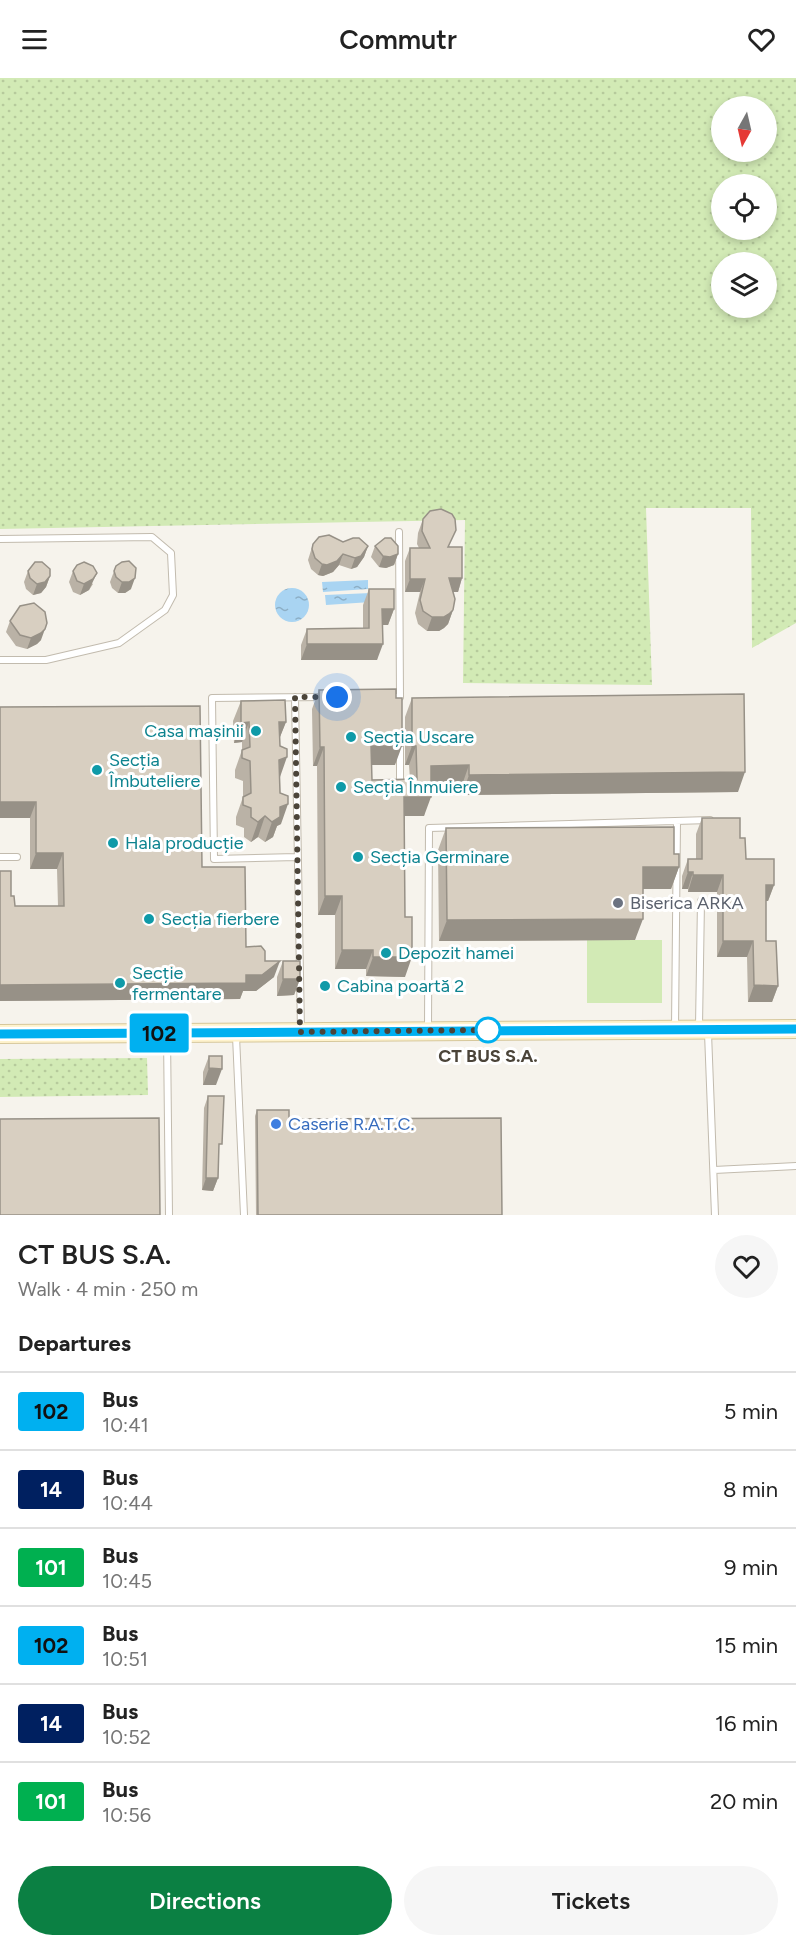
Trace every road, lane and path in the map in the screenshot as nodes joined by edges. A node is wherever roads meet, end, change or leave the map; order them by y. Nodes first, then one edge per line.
1 (399, 532) dead end
2 (0, 539) edge
3 (0, 660) edge
4 (295, 697) junction
5 (330, 697) edge
6 (376, 697) edge
7 (400, 735) edge
8 (400, 792) edge
9 (716, 820) edge
10 (677, 821) junction
11 (0, 857) edge
12 (17, 857) dead end
13 (297, 857) junction
14 (701, 901) dead end
15 (675, 1029) junction
16 (704, 1029) junction
17 (796, 1029) edge
18 (428, 1031) junction
19 (236, 1032) junction
20 (300, 1032) junction
21 (167, 1033) junction
22 (0, 1034) edge
23 (158, 1121) edge
24 (169, 1121) junction
25 (796, 1167) edge
26 (714, 1170) junction
27 (169, 1215) edge
28 (244, 1215) edge
29 (715, 1215) edge

1 - 6 lane
2 - 3 lane
4 - 5 lane
4 - 13 lane
4 - 13 lane
7 - 8 lane
9 - 10 lane
10 - 15 lane
10 - 18 lane
11 - 12 lane
13 - 20 lane
14 - 16 lane
15 - 16 street
15 - 18 street
16 - 17 street
16 - 26 lane
18 - 20 street
19 - 20 street
19 - 21 street
19 - 28 lane
21 - 22 street
21 - 24 lane
23 - 24 lane
24 - 27 lane
25 - 26 lane
26 - 29 lane

